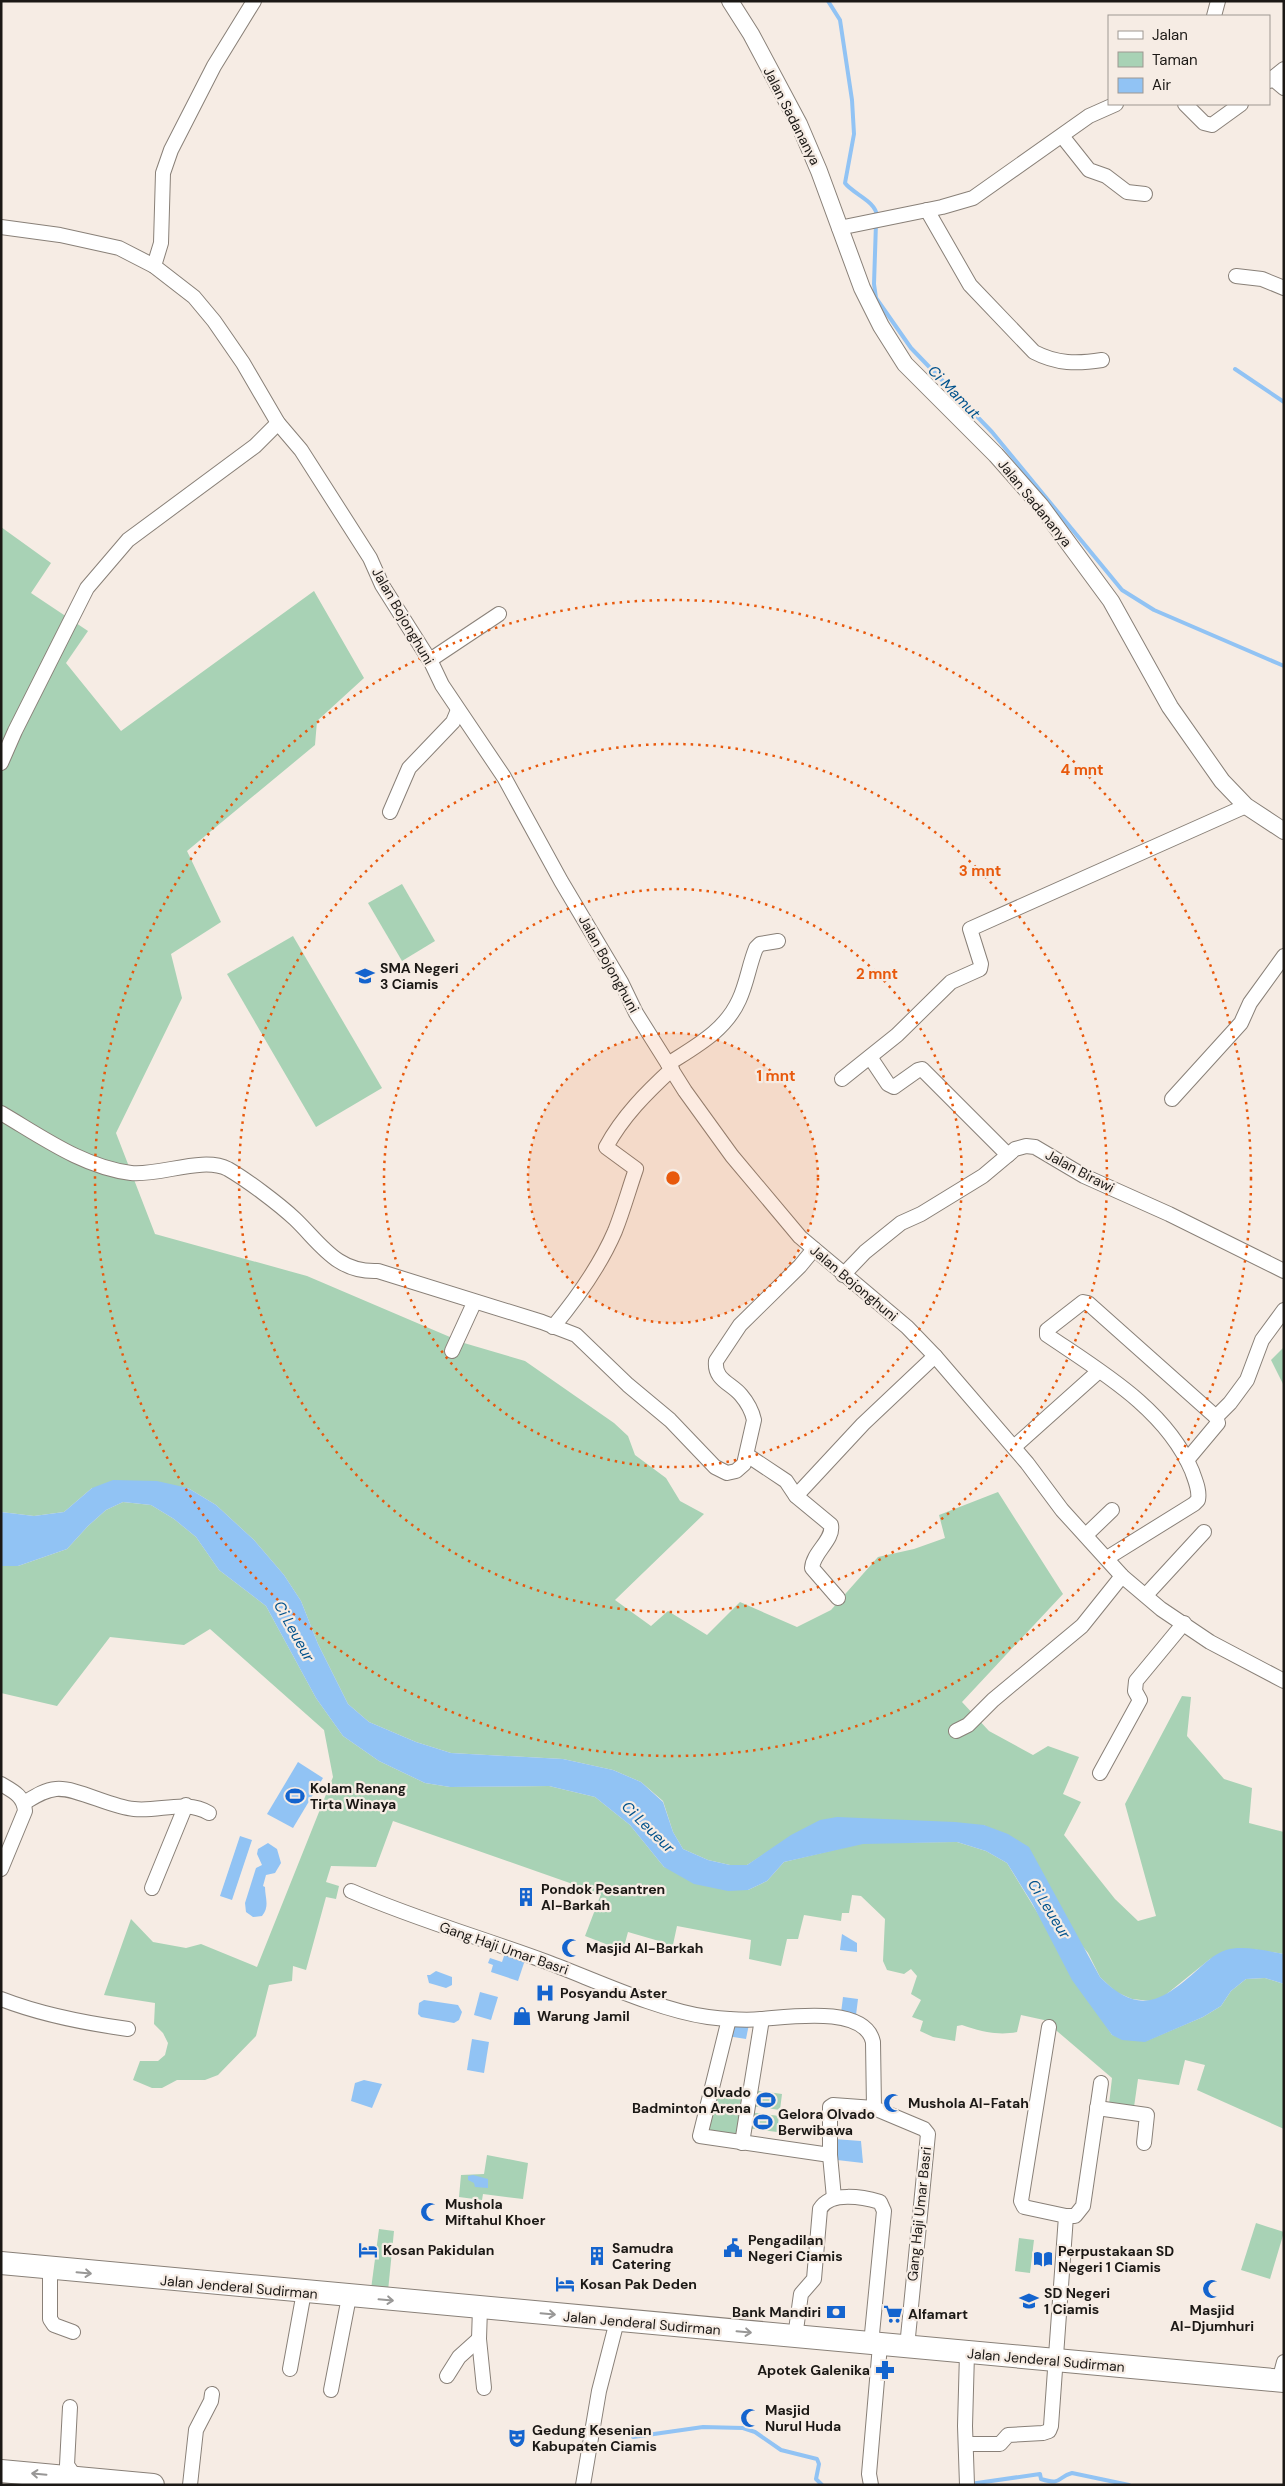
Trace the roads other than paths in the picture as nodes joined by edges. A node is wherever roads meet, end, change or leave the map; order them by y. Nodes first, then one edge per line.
1 (254, 1) edge
2 (730, 1) edge
3 (1218, 1) edge
4 (1214, 15) edge
5 (1284, 69) edge
6 (1270, 80) edge
7 (1284, 88) edge
8 (1114, 105) edge
9 (1186, 105) edge
10 (1240, 105) edge
11 (1062, 136) junction
12 (1145, 194) dead end
13 (927, 210) junction
14 (1, 227) edge
15 (839, 228) junction
16 (154, 266) junction
17 (1236, 276) dead end
18 (1284, 288) edge
19 (1102, 360) dead end
20 (278, 423) junction
21 (499, 614) dead end
22 (430, 660) junction
23 (458, 710) junction
24 (1, 763) edge
25 (1246, 806) junction
26 (390, 812) dead end
27 (1284, 832) edge
28 (778, 941) dead end
29 (1284, 956) edge
30 (870, 1057) junction
31 (670, 1066) junction
32 (842, 1079) dead end
33 (1172, 1099) dead end
34 (1, 1114) edge
35 (1008, 1154) junction
36 (814, 1250) junction
37 (1284, 1271) edge
38 (843, 1275) junction
39 (474, 1302) junction
40 (1284, 1310) edge
41 (553, 1327) junction
42 (452, 1351) dead end
43 (935, 1356) junction
44 (1099, 1371) junction
45 (1216, 1417) junction
46 (1014, 1447) junction
47 (747, 1455) junction
48 (1187, 1460) junction
49 (796, 1496) junction
50 (1112, 1510) dead end
51 (1204, 1532) dead end
52 (1086, 1535) junction
53 (1107, 1558) junction
54 (1122, 1576) junction
55 (1146, 1595) junction
56 (838, 1598) dead end
57 (1184, 1623) junction
58 (1284, 1681) edge
59 (956, 1731) dead end
60 (1100, 1773) dead end
61 (1, 1784) edge
62 (24, 1803) junction
63 (186, 1805) junction
64 (209, 1814) dead end
65 (1, 1869) edge
66 (152, 1888) dead end
67 (351, 1891) dead end
68 (1, 1998) edge
69 (729, 2019) junction
70 (762, 2019) junction
71 (1048, 2027) dead end
72 (128, 2028) dead end
73 (1101, 2083) dead end
74 (874, 2108) junction
75 (1097, 2108) junction
76 (742, 2143) junction
77 (1144, 2143) dead end
78 (830, 2155) junction
79 (834, 2198) junction
80 (1066, 2216) junction
81 (1, 2263) edge
82 (50, 2270) junction
83 (304, 2292) junction
84 (349, 2297) junction
85 (480, 2308) junction
86 (617, 2321) junction
87 (73, 2332) dead end
88 (796, 2337) junction
89 (479, 2339) junction
90 (876, 2344) junction
91 (907, 2347) junction
92 (966, 2353) junction
93 (1056, 2360) junction
94 (290, 2370) dead end
95 (1282, 2374) edge
96 (447, 2376) dead end
97 (484, 2388) dead end
98 (331, 2390) dead end
99 (212, 2394) dead end
100 (70, 2407) dead end
101 (966, 2444) junction
102 (1, 2471) edge
103 (76, 2478) junction
104 (153, 2485) edge
105 (190, 2485) edge
106 (583, 2485) edge
107 (870, 2485) edge
108 (968, 2485) edge

1 - 16 street
2 - 15 street, Jalan Sadananya
3 - 4 street
5 - 6 street
6 - 7 street
8 - 11 street
9 - 10 street
11 - 12 street
11 - 13 street
13 - 15 street
13 - 19 street
14 - 16 street, Jalan Bojonghuni
15 - 25 street, Jalan Sadananya
16 - 20 street, Jalan Bojonghuni
17 - 18 street
20 - 22 street, Jalan Bojonghuni
20 - 24 street
21 - 22 street
22 - 23 street, Jalan Bojonghuni
23 - 26 street
23 - 31 street, Jalan Bojonghuni
25 - 27 street, Jalan Sadananya
25 - 30 street
28 - 31 street
29 - 33 street
30 - 32 street
30 - 35 street
31 - 36 street, Jalan Bojonghuni
31 - 41 street
34 - 39 street
35 - 37 street, Jalan Birawi
35 - 38 street, Jalan Birawi
36 - 38 street, Jalan Bojonghuni
36 - 47 street
38 - 43 street, Jalan Bojonghuni
39 - 41 street
39 - 42 street
40 - 45 street
41 - 47 street
43 - 46 street, Jalan Bojonghuni
43 - 49 street
44 - 45 street
44 - 46 street
44 - 48 street
45 - 48 street
46 - 52 street, Jalan Bojonghuni
47 - 49 street
48 - 53 street
49 - 56 street
50 - 52 street
51 - 55 street
52 - 53 street, Jalan Bojonghuni
53 - 54 street, Jalan Bojonghuni
54 - 55 street, Jalan Bojonghuni
54 - 59 street
55 - 57 street, Jalan Bojonghuni
57 - 58 street, Jalan Bojonghuni
57 - 60 street
61 - 62 street
62 - 63 street
62 - 65 street
63 - 64 street
63 - 66 street
67 - 69 street, Gang Haji Umar Basri
68 - 72 street
69 - 70 street, Gang Haji Umar Basri
69 - 76 street
70 - 74 street, Gang Haji Umar Basri
70 - 76 street
71 - 80 street
73 - 75 street
74 - 78 street
74 - 91 street, Gang Haji Umar Basri
75 - 77 street
75 - 80 street
76 - 78 street
78 - 79 street
79 - 88 street
79 - 90 street
80 - 93 street
81 - 82 highway, Jalan Jenderal Sudirman
82 -> 83 highway, Jalan Jenderal Sudirman
82 - 87 street
83 - 84 highway, Jalan Jenderal Sudirman
83 - 94 street
84 -> 85 highway, Jalan Jenderal Sudirman
84 - 98 street
85 -> 86 highway, Jalan Jenderal Sudirman
85 - 89 street
86 -> 88 highway, Jalan Jenderal Sudirman
86 - 106 street
88 - 90 highway, Jalan Jenderal Sudirman
89 - 96 street
89 - 97 street
90 - 91 highway, Jalan Jenderal Sudirman
90 - 107 street
91 - 92 highway, Jalan Jenderal Sudirman
92 - 93 highway, Jalan Jenderal Sudirman
92 - 101 street
93 - 95 highway, Jalan Jenderal Sudirman
93 - 101 street
99 - 105 street
100 - 103 street
101 - 108 street
103 -> 102 highway
103 - 104 highway

